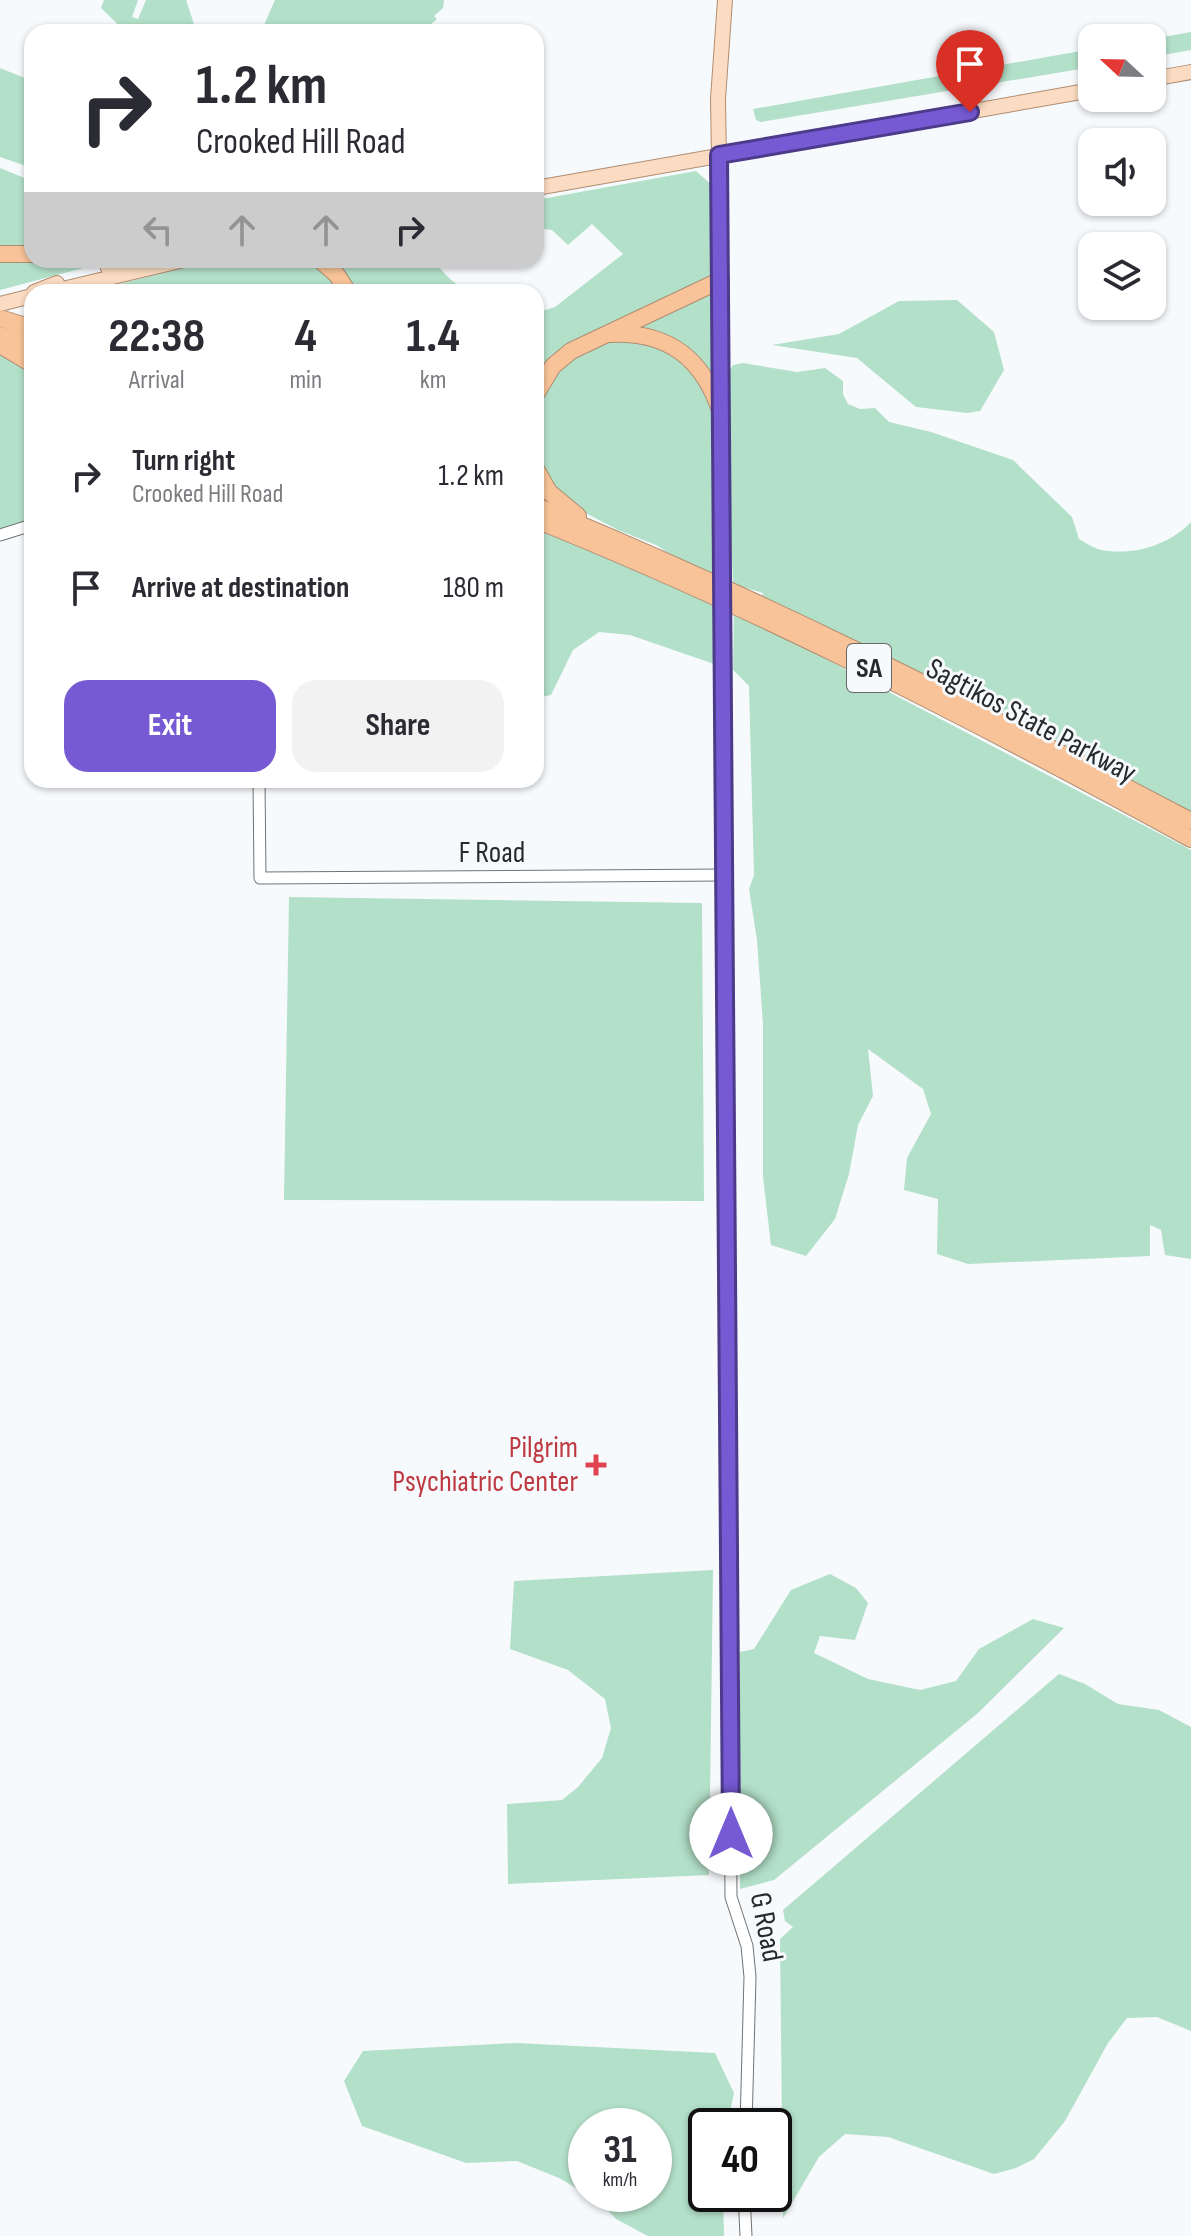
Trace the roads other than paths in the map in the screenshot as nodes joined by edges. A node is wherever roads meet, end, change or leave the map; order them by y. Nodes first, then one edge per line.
1 (725, 0) edge
2 (1191, 72) edge
3 (1166, 76) edge
4 (1078, 92) edge
5 (719, 155) junction
6 (544, 187) edge
7 (0, 254) edge
8 (24, 254) edge
9 (110, 268) edge
10 (150, 268) edge
11 (329, 268) edge
12 (721, 280) junction
13 (53, 284) edge
14 (84, 284) edge
15 (343, 284) edge
16 (24, 297) edge
17 (0, 304) edge
18 (0, 318) edge
19 (24, 326) edge
20 (603, 334) junction
21 (0, 335) edge
22 (24, 342) edge
23 (0, 345) edge
24 (24, 359) edge
25 (544, 379) edge
26 (721, 413) junction
27 (544, 485) edge
28 (544, 509) edge
29 (544, 523) edge
30 (24, 528) edge
31 (0, 535) edge
32 (613, 538) junction
33 (259, 788) edge
34 (1191, 821) edge
35 (1191, 839) edge
36 (724, 875) junction
37 (746, 2108) edge
38 (745, 2212) edge
39 (746, 2236) edge

1 - 5 main road, G Road
2 - 3 main road
4 - 5 main road
5 - 6 main road
5 - 12 main road, G Road
7 - 8 highway
9 - 13 main road
10 - 14 main road
11 - 15 highway
12 - 20 highway
12 - 26 street, G Road
16 - 17 main road
18 - 19 highway
20 - 25 highway
20 - 26 highway
21 - 22 highway
23 - 24 highway
26 - 36 street, G Road, bridge
27 - 32 highway
28 - 32 highway, Sagtikos State Parkway / SA
29 - 35 highway, Sagtikos State Parkway / SA
30 - 31 street
32 - 34 highway, Sagtikos State Parkway / SA
33 - 36 street, F Road
36 - 37 street, G Road
38 - 39 street

